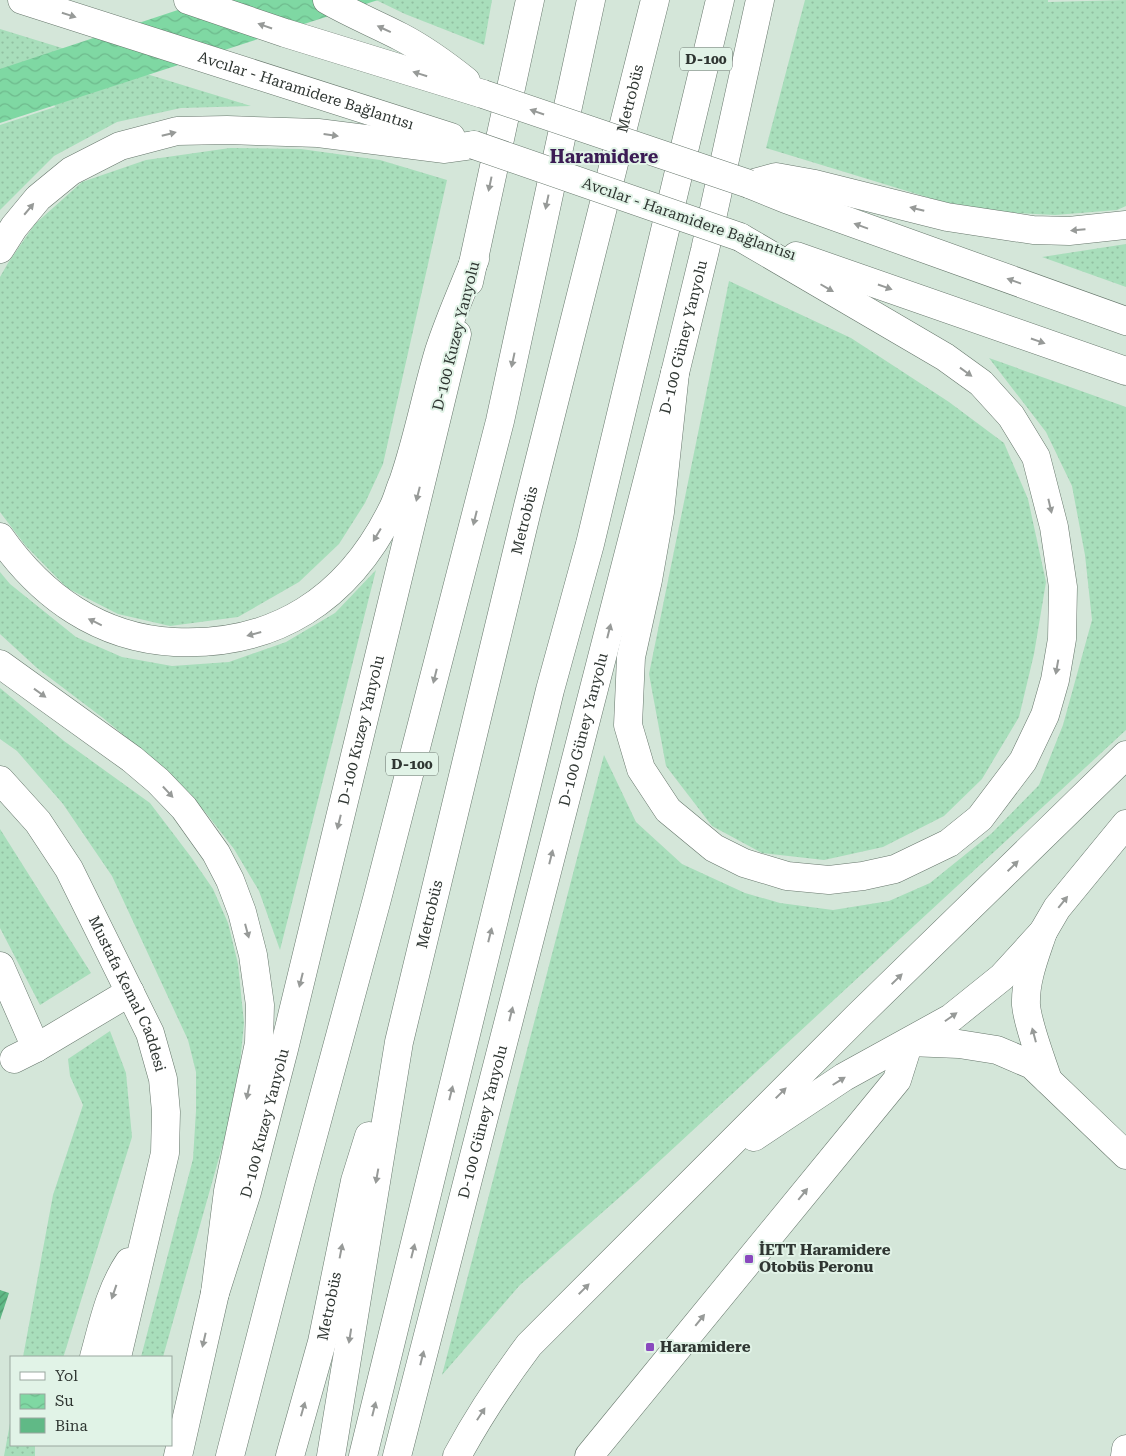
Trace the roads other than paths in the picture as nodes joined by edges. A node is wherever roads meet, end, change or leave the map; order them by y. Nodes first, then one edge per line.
1 (22, 0) edge
2 (188, 0) edge
3 (327, 0) edge
4 (530, 0) edge
5 (591, 0) edge
6 (655, 0) edge
7 (720, 0) edge
8 (760, 0) edge
9 (483, 94) junction
10 (474, 145) junction
11 (749, 184) junction
12 (1126, 225) edge
13 (740, 237) junction
14 (0, 249) edge
15 (475, 259) junction
16 (1126, 321) edge
17 (1126, 371) edge
18 (675, 373) junction
19 (0, 537) edge
20 (0, 664) edge
21 (1126, 755) edge
22 (0, 780) edge
23 (1126, 824) edge
24 (1043, 932) junction
25 (0, 966) edge
26 (130, 992) junction
27 (399, 1042) junction
28 (909, 1042) junction
29 (1049, 1082) junction
30 (1126, 1155) edge
31 (647, 1226) junction
32 (146, 1235) junction
33 (215, 1293) junction
34 (94, 1356) edge
35 (117, 1356) edge
36 (1126, 1450) edge
37 (178, 1456) edge
38 (230, 1456) edge
39 (290, 1456) edge
40 (331, 1456) edge
41 (362, 1456) edge
42 (397, 1456) edge
43 (457, 1456) edge
44 (589, 1456) edge
45 (1124, 1456) edge

1 -> 10 main road, Avcılar - Haramidere Bağlantısı
9 -> 2 main road
9 -> 3 main road
4 -> 15 main road, D-100 Kuzey Yanyolu
5 -> 38 main road, D-100
6 - 27 main road, Metrobüs
41 -> 7 main road, D-100
8 - 18 main road, D-100 Güney Yanyolu
11 -> 9 main road, bridge
10 - 13 main road, Avcılar - Haramidere Bağlantısı, bridge
14 -> 10 main road
12 -> 11 main road
16 -> 11 main road
13 -> 17 main road, Avcılar - Haramidere Bağlantısı
13 -> 18 main road
15 -> 19 main road
15 -> 33 main road, D-100 Kuzey Yanyolu
42 -> 18 main road, D-100 Güney Yanyolu
20 -> 33 main road
31 -> 21 main road
22 - 26 main road, Mustafa Kemal Caddesi
24 -> 23 main road
28 -> 24 main road
29 -> 24 main road
25 - 26 main road
26 - 32 main road, Mustafa Kemal Caddesi
39 -> 27 main road, Metrobüs
27 -> 40 main road, Metrobüs
28 - 29 main road
31 -> 28 main road
44 -> 28 main road
29 - 30 main road
43 -> 31 main road
32 -> 34 main road, Mustafa Kemal Caddesi
32 - 35 main road, Mustafa Kemal Caddesi
33 -> 37 main road, D-100 Kuzey Yanyolu
36 - 45 main road

